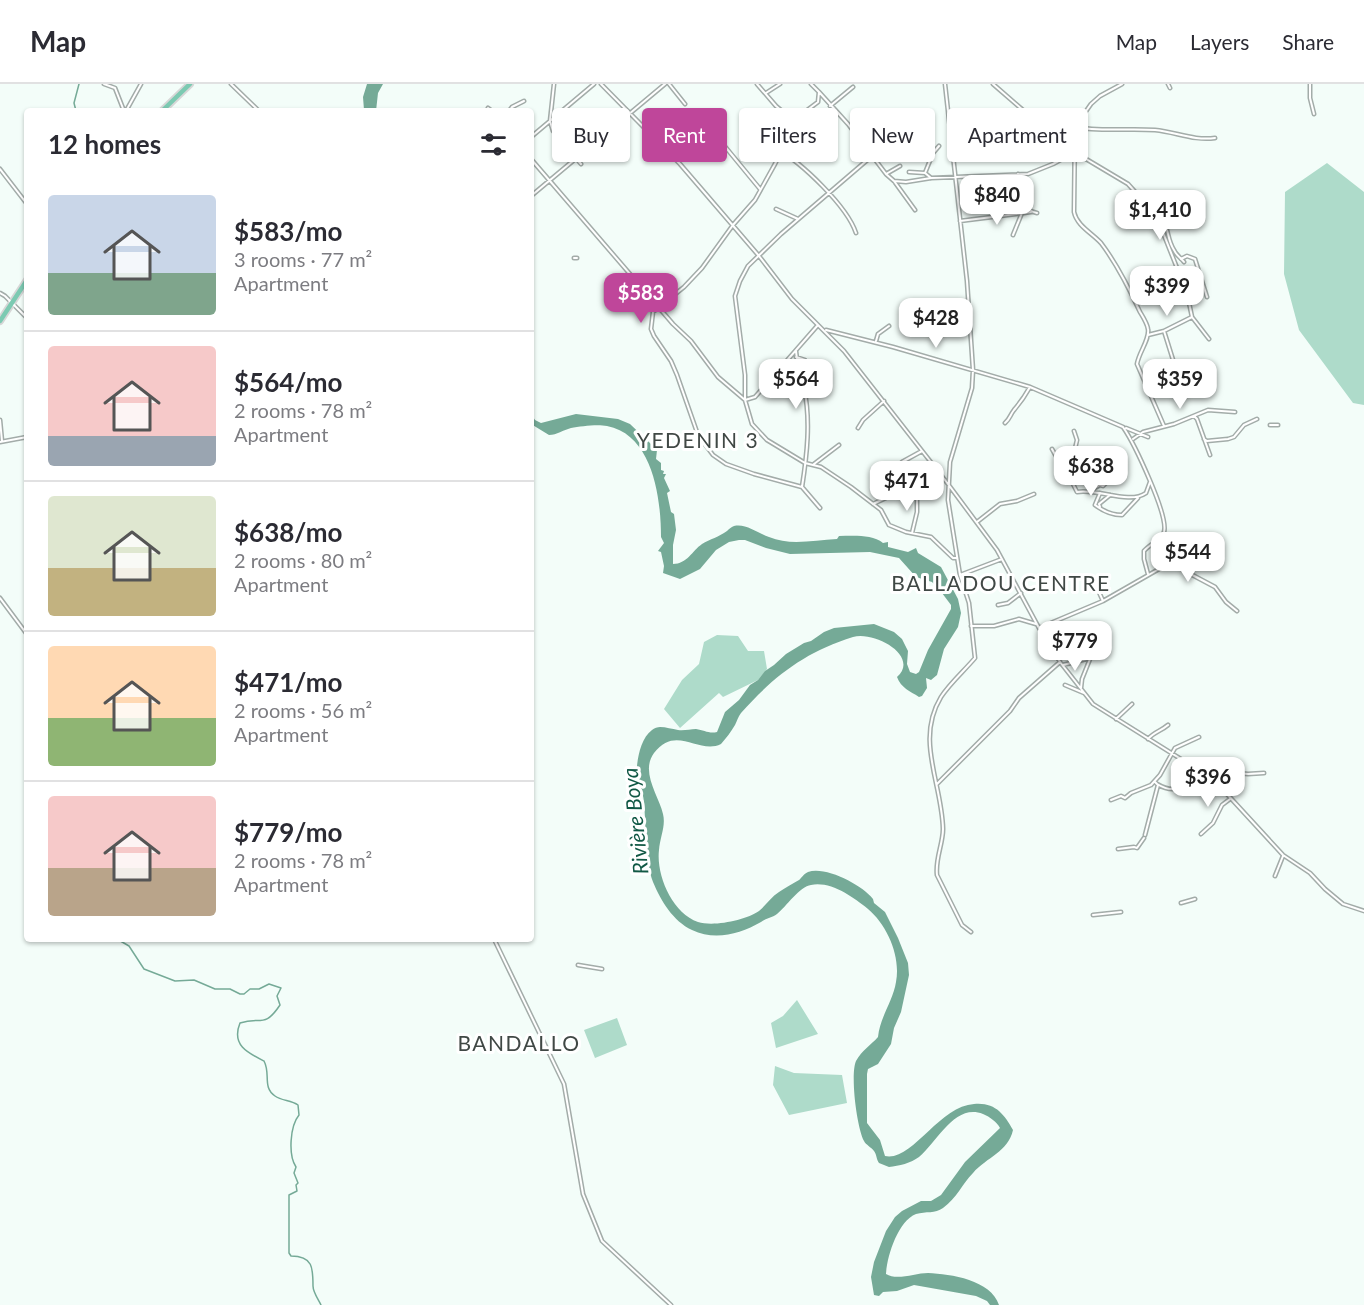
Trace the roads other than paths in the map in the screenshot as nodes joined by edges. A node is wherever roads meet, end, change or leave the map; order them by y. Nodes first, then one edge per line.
1 (104, 84) edge
2 (141, 84) edge
3 (190, 84) edge
4 (231, 84) edge
5 (554, 84) edge
6 (594, 84) edge
7 (601, 84) edge
8 (667, 84) edge
9 (758, 84) edge
10 (780, 84) edge
11 (811, 84) edge
12 (945, 84) edge
13 (993, 84) edge
14 (1122, 84) edge
15 (1168, 84) edge
16 (1310, 84) edge
17 (853, 87) dead end
18 (1170, 88) dead end
19 (819, 92) junction
20 (766, 93) junction
21 (524, 101) dead end
22 (826, 101) junction
23 (818, 102) junction
24 (685, 104) dead end
25 (830, 106) junction
26 (124, 108) edge
27 (127, 108) edge
28 (165, 108) edge
29 (256, 108) edge
30 (512, 108) edge
31 (624, 108) edge
32 (778, 108) edge
33 (810, 108) edge
34 (1021, 108) edge
35 (1088, 110) edge
36 (630, 114) joint
37 (1314, 114) dead end
38 (550, 121) junction
39 (552, 128) edge
40 (850, 130) edge
41 (1088, 130) edge
42 (534, 134) edge
43 (1215, 138) dead end
44 (939, 146) dead end
45 (727, 150) edge
46 (1088, 160) edge
47 (534, 162) edge
48 (572, 162) edge
49 (776, 162) edge
50 (797, 162) edge
51 (865, 162) edge
52 (877, 162) edge
53 (1056, 162) edge
54 (1075, 162) edge
55 (900, 166) dead end
56 (0, 169) edge
57 (909, 172) dead end
58 (886, 174) junction
59 (924, 174) junction
60 (1018, 174) junction
61 (931, 178) junction
62 (955, 178) junction
63 (550, 181) junction
64 (894, 181) junction
65 (760, 189) junction
66 (534, 193) edge
67 (828, 194) junction
68 (24, 200) edge
69 (1150, 206) junction
70 (1024, 208) junction
71 (776, 209) dead end
72 (915, 210) dead end
73 (1031, 212) junction
74 (1022, 213) junction
75 (1037, 213) dead end
76 (798, 219) junction
77 (960, 220) junction
78 (733, 225) junction
79 (856, 233) dead end
80 (1013, 235) dead end
81 (758, 255) junction
82 (24, 285) edge
83 (0, 293) edge
84 (1207, 297) dead end
85 (12, 303) junction
86 (658, 307) junction
87 (24, 315) edge
88 (1192, 317) junction
89 (0, 321) edge
90 (818, 324) junction
91 (888, 326) dead end
92 (824, 329) junction
93 (1164, 331) junction
94 (842, 334) junction
95 (1148, 335) junction
96 (830, 336) junction
97 (1209, 339) dead end
98 (876, 342) junction
99 (796, 351) junction
100 (796, 357) junction
101 (973, 370) junction
102 (1179, 372) dead end
103 (1183, 374) dead end
104 (812, 379) dead end
105 (1145, 383) junction
106 (1030, 387) junction
107 (745, 400) junction
108 (884, 401) junction
109 (1235, 412) dead end
110 (1194, 416) junction
111 (1257, 419) dead end
112 (0, 420) edge
113 (1005, 423) dead end
114 (1270, 425) dead end
115 (1278, 425) dead end
116 (1164, 426) junction
117 (858, 428) dead end
118 (1123, 428) junction
119 (1074, 431) dead end
120 (1140, 434) junction
121 (1148, 437) dead end
122 (24, 438) edge
123 (1204, 439) junction
124 (1132, 440) junction
125 (1, 442) edge
126 (839, 445) dead end
127 (1052, 449) dead end
128 (922, 451) junction
129 (1210, 455) dead end
130 (1060, 459) junction
131 (902, 462) dead end
132 (805, 463) junction
133 (814, 464) junction
134 (1150, 482) junction
135 (1106, 483) dead end
136 (948, 484) junction
137 (802, 487) junction
138 (1091, 490) junction
139 (1100, 493) junction
140 (1034, 494) dead end
141 (1110, 495) junction
142 (890, 496) dead end
143 (917, 496) dead end
144 (1141, 496) junction
145 (873, 504) junction
146 (820, 508) dead end
147 (1101, 508) junction
148 (977, 522) junction
149 (912, 533) junction
150 (1163, 535) junction
151 (957, 558) junction
152 (1002, 558) junction
153 (1159, 569) dead end
154 (1148, 574) junction
155 (960, 575) junction
156 (1094, 581) dead end
157 (1021, 593) junction
158 (0, 598) edge
159 (1103, 601) junction
160 (998, 605) dead end
161 (1237, 611) dead end
162 (1037, 624) junction
163 (971, 626) junction
164 (1039, 628) junction
165 (24, 630) edge
166 (1094, 657) dead end
167 (1090, 659) junction
168 (1061, 663) junction
169 (1065, 685) dead end
170 (1082, 691) junction
171 (1132, 704) dead end
172 (1116, 719) junction
173 (1168, 725) dead end
174 (1198, 737) dead end
175 (1148, 739) junction
176 (1172, 754) junction
177 (1200, 771) junction
178 (1264, 773) dead end
179 (1208, 776) junction
180 (1156, 783) junction
181 (937, 784) junction
182 (1230, 799) junction
183 (1111, 800) dead end
184 (1201, 834) dead end
185 (1118, 849) dead end
186 (1283, 855) junction
187 (1275, 876) dead end
188 (1195, 899) dead end
189 (1181, 903) dead end
190 (1364, 911) edge
191 (1121, 912) dead end
192 (1093, 915) dead end
193 (971, 932) dead end
194 (495, 942) edge
195 (578, 965) dead end
196 (602, 969) dead end
197 (671, 1305) edge

1 - 26 street
2 - 27 street
3 - 28 highway
4 - 29 street
5 - 38 street
6 - 38 street
7 - 31 street
8 - 24 street
8 - 36 street
9 - 20 street
10 - 20 street
11 - 19 street
12 - 62 street
13 - 34 street
14 - 35 street
15 - 18 street
16 - 37 street
17 - 25 street
19 - 22 street
19 - 23 street
20 - 32 street
21 - 30 street
22 - 23 street
22 - 25 street
23 - 33 street
25 - 40 street
36 - 78 street
38 - 39 street
38 - 42 street
41 - 43 street
44 - 59 street
45 - 65 street
46 - 69 street
47 - 63 street
48 - 63 street
49 - 65 street
50 - 67 street
51 - 67 street
52 - 58 street
53 - 60 street
54 - 95 street
55 - 58 street
56 - 68 street
57 - 59 street
58 - 64 street
59 - 61 street
60 - 62 street
60 - 70 street
61 - 62 street
61 - 64 street
62 - 77 street
63 - 66 street
63 - 86 street
64 - 72 street
65 - 78 street
67 - 76 street
67 - 79 street
69 - 84 street
69 - 88 street
70 - 73 street
70 - 74 street
71 - 76 street
73 - 74 street
73 - 75 street
74 - 77 street
74 - 80 street
76 - 81 street
77 - 101 street
78 - 81 street
78 - 86 street
81 - 90 street
81 - 107 street
82 - 85 highway
83 - 85 street
85 - 87 street
85 - 89 highway
86 - 107 street
86 - 137 street
88 - 93 street
88 - 97 street
90 - 92 street
90 - 99 street
91 - 98 street
92 - 94 street
92 - 96 street
93 - 95 street
93 - 103 street
94 - 96 street
94 - 98 street
95 - 105 street
96 - 108 street
98 - 101 street
99 - 100 street
99 - 107 street
100 - 104 street
100 - 132 street
101 - 106 street
101 - 136 street
102 - 105 street
105 - 116 street
106 - 113 street
106 - 118 street
107 - 132 street
108 - 117 street
108 - 128 street
109 - 110 street
110 - 116 street
110 - 123 street
111 - 123 street
112 - 125 street
114 - 115 street
116 - 120 street
118 - 120 street
118 - 124 street
119 - 130 street
120 - 121 street
120 - 124 street
122 - 125 street
123 - 129 street
124 - 134 street
126 - 133 street
127 - 130 street
128 - 131 street
128 - 136 street
130 - 138 street
132 - 133 street
132 - 137 street
133 - 145 street
134 - 144 street
134 - 150 street
135 - 138 street
136 - 148 street
136 - 151 street
137 - 146 street
138 - 139 street
139 - 141 street
139 - 147 street
140 - 148 street
141 - 144 street
141 - 147 street
142 - 145 street
143 - 149 street
144 - 147 street
145 - 149 street
148 - 152 street
149 - 151 street
150 - 154 street
150 - 161 street
151 - 155 street
152 - 155 street
152 - 157 street
153 - 154 street
154 - 159 street
155 - 163 street
156 - 159 street
157 - 160 street
157 - 162 street
158 - 165 street
159 - 164 street
162 - 163 street
162 - 164 street
163 - 181 street
164 - 168 street
166 - 167 street
167 - 168 street
167 - 170 street
168 - 170 street
168 - 181 street
169 - 170 street
170 - 172 street
171 - 172 street
172 - 175 street
173 - 175 street
174 - 176 street
175 - 176 street
176 - 177 street
176 - 180 street
177 - 179 street
177 - 180 street
178 - 179 street
179 - 182 street
180 - 183 street
180 - 185 street
181 - 193 street
182 - 184 street
182 - 186 street
186 - 187 street
186 - 190 street
188 - 189 street
191 - 192 street
194 - 197 street
195 - 196 street

